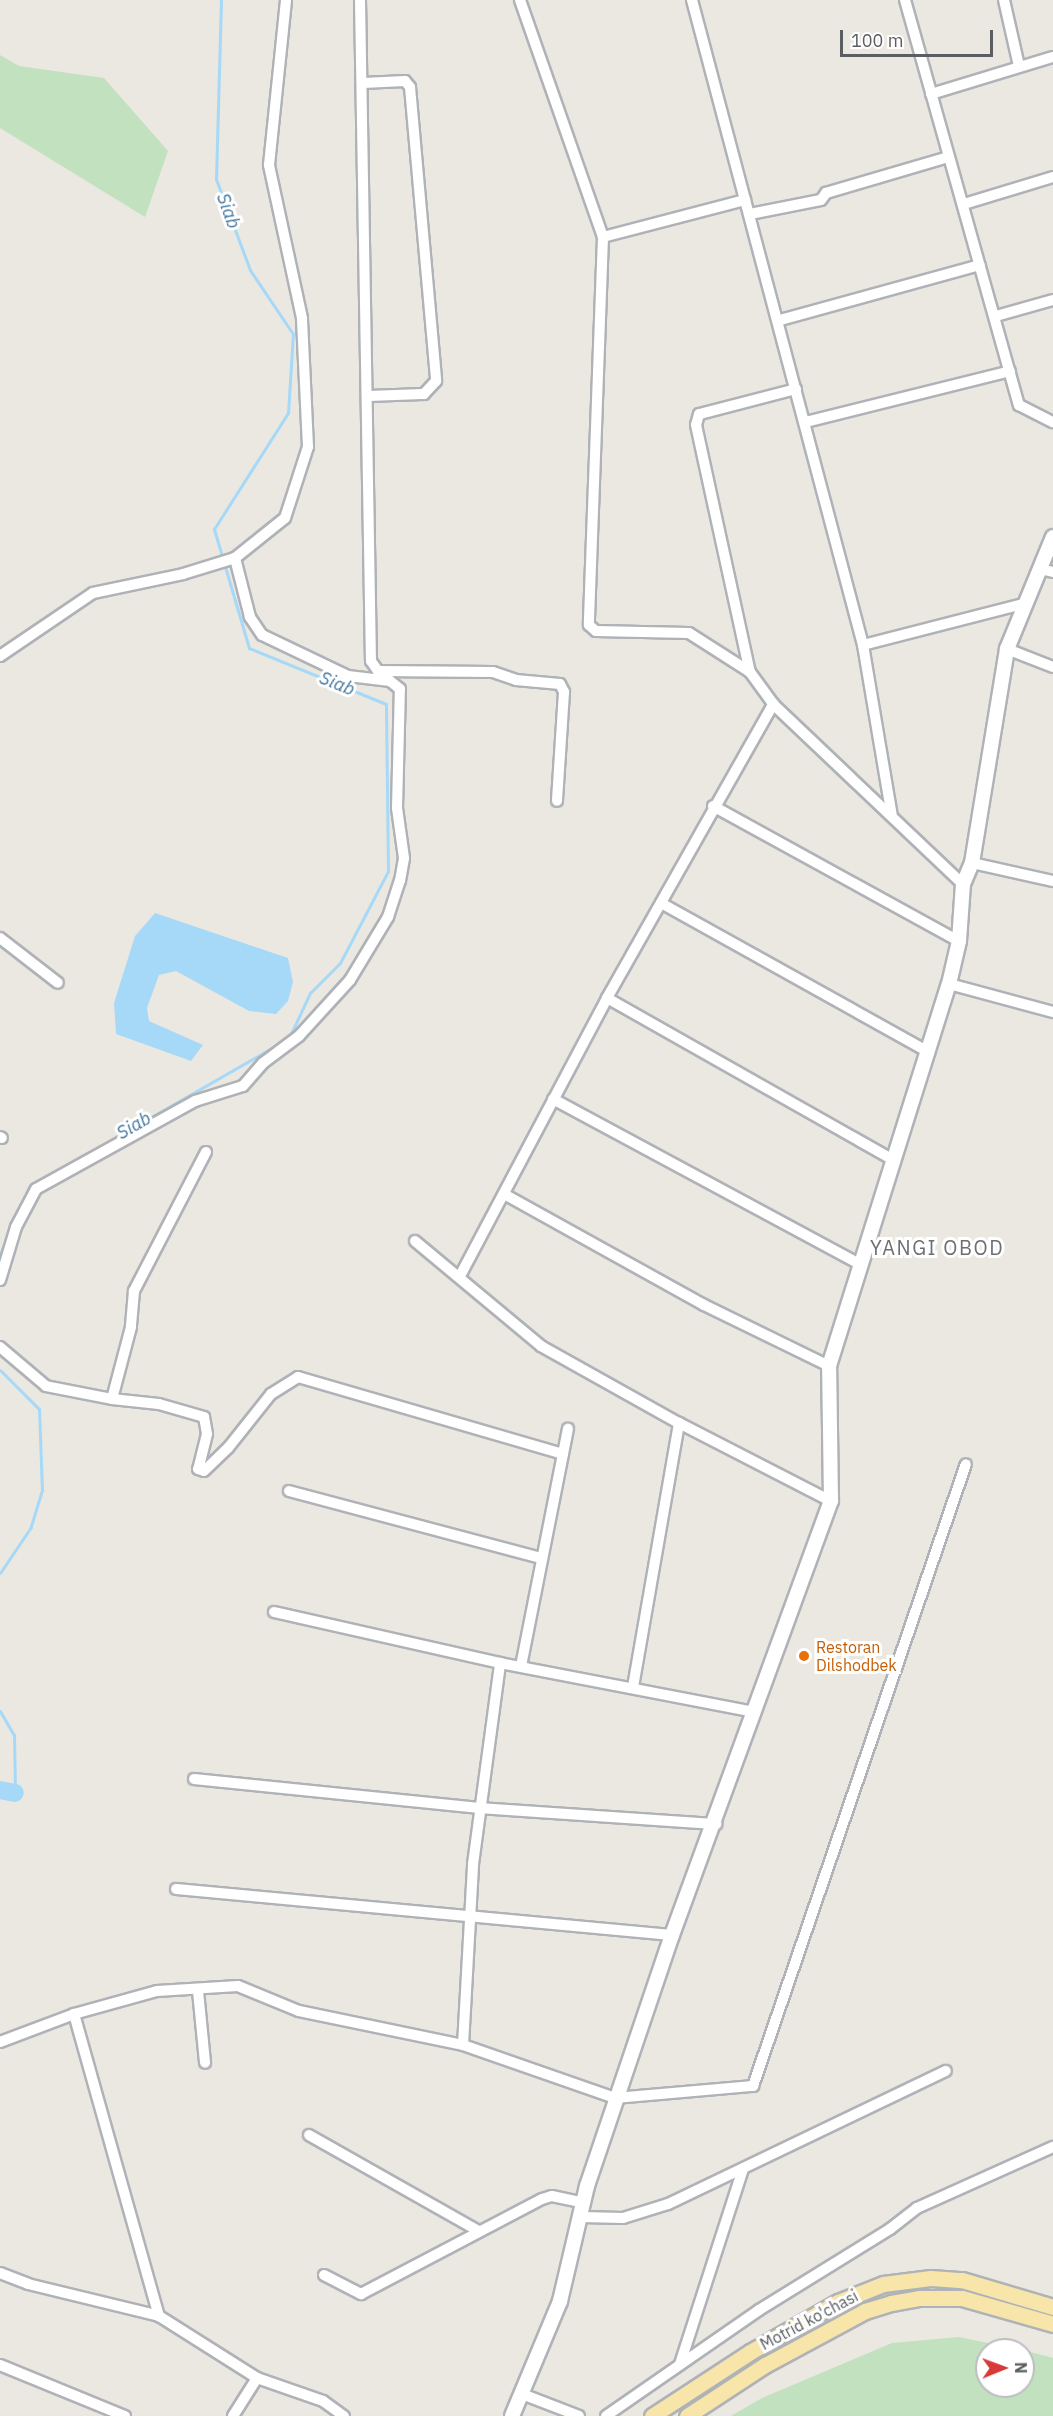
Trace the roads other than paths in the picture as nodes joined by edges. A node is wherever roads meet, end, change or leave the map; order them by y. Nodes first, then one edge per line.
1 (286, 0) edge
2 (360, 0) edge
3 (520, 0) edge
4 (692, 0) edge
5 (905, 0) edge
6 (1004, 0) edge
7 (1053, 57) edge
8 (1019, 66) junction
9 (363, 83) junction
10 (931, 94) junction
11 (948, 157) junction
12 (1053, 177) edge
13 (745, 200) junction
14 (964, 204) junction
15 (750, 214) junction
16 (603, 237) junction
17 (980, 265) junction
18 (1053, 300) edge
19 (996, 316) junction
20 (780, 320) junction
21 (1010, 371) junction
22 (796, 389) junction
23 (367, 396) junction
24 (806, 422) junction
25 (1053, 422) edge
26 (1053, 537) edge
27 (235, 558) junction
28 (1046, 570) edge
29 (1026, 603) junction
30 (863, 645) junction
31 (1007, 649) junction
32 (0, 656) edge
33 (1053, 667) edge
34 (396, 672) junction
35 (750, 672) junction
36 (395, 684) junction
37 (773, 704) junction
38 (557, 801) dead end
39 (713, 806) junction
40 (892, 816) junction
41 (972, 862) junction
42 (1053, 881) edge
43 (963, 884) junction
44 (661, 903) junction
45 (0, 938) edge
46 (959, 942) junction
47 (58, 982) dead end
48 (949, 984) junction
49 (607, 998) junction
50 (1053, 1012) edge
51 (929, 1052) junction
52 (553, 1099) junction
53 (206, 1152) dead end
54 (895, 1161) junction
55 (504, 1194) junction
56 (415, 1241) dead end
57 (861, 1265) junction
58 (460, 1276) junction
59 (0, 1280) edge
60 (0, 1347) edge
61 (829, 1366) junction
62 (112, 1399) junction
63 (679, 1423) junction
64 (568, 1429) dead end
65 (563, 1454) junction
66 (966, 1464) dead end
67 (289, 1491) dead end
68 (831, 1501) junction
69 (540, 1558) junction
70 (274, 1612) dead end
71 (500, 1663) junction
72 (520, 1666) junction
73 (633, 1687) junction
74 (755, 1713) junction
75 (194, 1779) dead end
76 (480, 1808) junction
77 (716, 1824) junction
78 (176, 1889) dead end
79 (471, 1916) junction
80 (672, 1935) junction
81 (198, 1991) junction
82 (74, 2014) junction
83 (0, 2042) edge
84 (463, 2045) junction
85 (205, 2063) dead end
86 (946, 2071) dead end
87 (615, 2098) junction
88 (309, 2135) dead end
89 (1053, 2147) edge
90 (743, 2169) junction
91 (583, 2210) junction
92 (479, 2231) junction
93 (0, 2273) edge
94 (324, 2275) dead end
95 (1053, 2307) edge
96 (159, 2316) junction
97 (1053, 2324) edge
98 (0, 2365) edge
99 (680, 2365) junction
100 (257, 2378) junction
101 (522, 2394) junction
102 (125, 2416) edge
103 (233, 2416) edge
104 (344, 2416) edge
105 (512, 2416) edge
106 (579, 2416) edge
107 (606, 2416) edge
108 (652, 2416) edge
109 (687, 2416) edge

1 - 27 street
2 - 9 street
3 - 16 street
4 - 13 street
5 - 10 street
6 - 8 street
7 - 8 street
8 - 10 street
9 - 23 street
9 - 23 street
10 - 11 street
11 - 14 street
11 - 15 street
12 - 14 street
13 - 15 street
13 - 16 street
14 - 17 street
15 - 20 street
16 - 35 street
17 - 19 street
17 - 20 street
18 - 19 street
19 - 21 street
20 - 22 street
21 - 24 street
21 - 25 street
22 - 24 street
22 - 35 street
23 - 34 street
24 - 30 street
26 - 28 street
27 - 32 street
27 - 36 street
28 - 29 street
29 - 30 street
29 - 31 street
30 - 40 street
31 - 33 street
31 - 41 street
34 - 36 street
34 - 38 street
35 - 37 street
36 - 59 street
37 - 39 street
37 - 40 street
39 - 44 street
39 - 46 street
40 - 43 street
41 - 42 street
41 - 43 street
43 - 46 street
44 - 49 street
44 - 51 street
45 - 47 street
46 - 48 street
48 - 50 street
48 - 51 street
49 - 52 street
49 - 54 street
51 - 54 street
52 - 55 street
52 - 57 street
53 - 62 street
54 - 57 street
55 - 58 street
55 - 61 street
56 - 58 street
57 - 61 street
58 - 63 street
60 - 62 street
61 - 68 street
62 - 65 street
63 - 68 street
63 - 73 street
64 - 65 street
65 - 69 street
66 - 87 street
67 - 69 street
68 - 74 street
69 - 72 street
70 - 71 street
71 - 72 street
71 - 76 street
72 - 73 street
73 - 74 street
74 - 77 street
75 - 76 street
76 - 77 street
76 - 79 street
77 - 80 street
78 - 79 street
79 - 80 street
79 - 84 street
80 - 87 street
81 - 82 street
81 - 84 street
81 - 85 street
82 - 83 street
82 - 96 street
84 - 87 street
86 - 90 street
87 - 91 street
88 - 92 street
89 - 99 street
90 - 91 street
90 - 99 street
91 - 92 street
91 - 101 street
92 - 94 street
93 - 96 street
95 - 108 main road, Motrid ko'chasi
96 - 100 street
97 - 109 main road, Motrid ko'chasi
98 - 102 street
99 - 107 street
100 - 103 street
100 - 104 street
101 - 105 street
101 - 106 street

